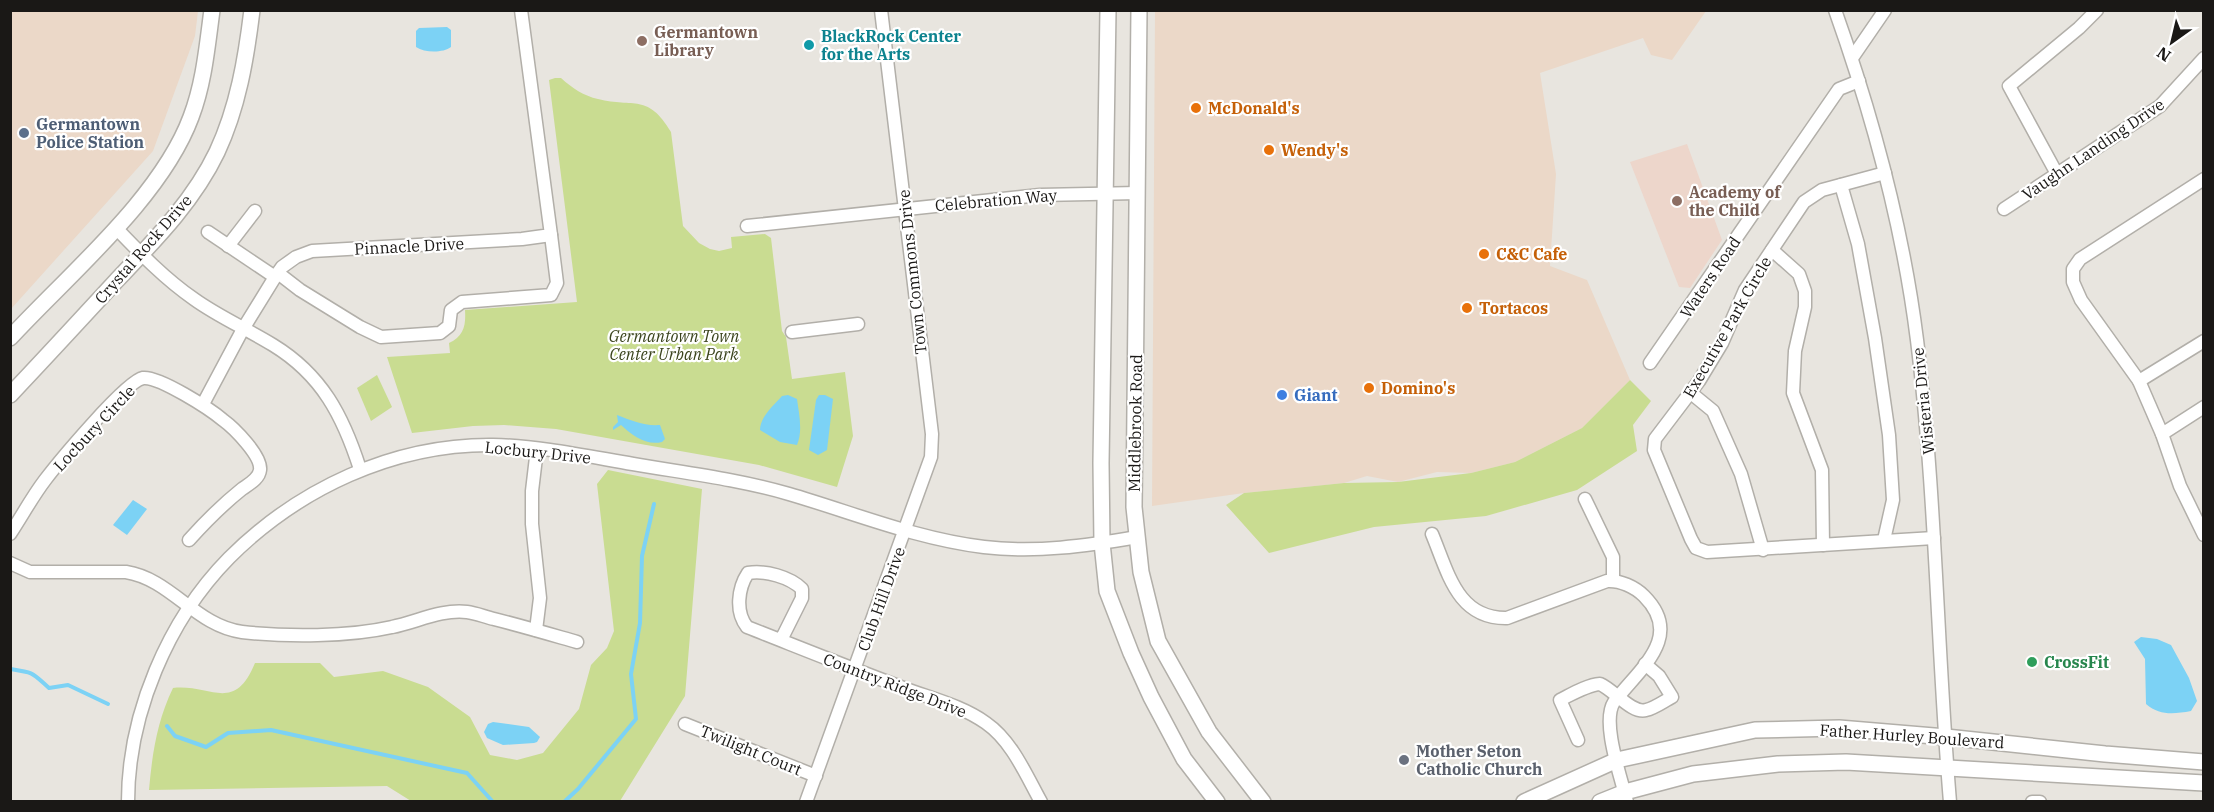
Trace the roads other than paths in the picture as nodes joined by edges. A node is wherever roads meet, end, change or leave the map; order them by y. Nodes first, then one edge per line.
1 (212, 10) edge
2 (252, 10) edge
3 (521, 10) edge
4 (881, 10) edge
5 (1108, 10) edge
6 (1139, 10) edge
7 (1835, 10) edge
8 (1885, 10) edge
9 (2097, 10) edge
10 (1852, 58) junction
11 (2204, 58) edge
12 (1859, 81) junction
13 (1885, 173) junction
14 (2057, 174) junction
15 (2204, 179) edge
16 (1841, 185) junction
17 (1138, 193) junction
18 (1105, 194) junction
19 (905, 208) junction
20 (2004, 209) dead end
21 (255, 211) dead end
22 (747, 226) dead end
23 (116, 228) junction
24 (208, 232) dead end
25 (551, 235) junction
26 (228, 246) junction
27 (1772, 250) junction
28 (142, 254) junction
29 (276, 275) junction
30 (858, 324) dead end
31 (243, 329) junction
32 (792, 332) dead end
33 (10, 338) edge
34 (2204, 341) edge
35 (1650, 363) dead end
36 (2139, 381) junction
37 (1691, 393) junction
38 (10, 395) edge
39 (203, 404) junction
40 (2204, 407) edge
41 (2162, 435) junction
42 (537, 449) junction
43 (360, 469) junction
44 (1585, 499) dead end
45 (906, 530) junction
46 (10, 534) edge
47 (1432, 534) dead end
48 (2204, 535) edge
49 (1137, 537) junction
50 (1934, 538) junction
51 (189, 540) dead end
52 (1884, 540) junction
53 (1101, 543) junction
54 (1823, 545) junction
55 (1763, 550) junction
56 (10, 563) edge
57 (1614, 580) junction
58 (189, 608) junction
59 (536, 630) junction
60 (781, 640) junction
61 (577, 642) dead end
62 (1645, 664) junction
63 (855, 670) junction
64 (1618, 696) junction
65 (685, 724) dead end
66 (1946, 737) junction
67 (1578, 740) dead end
68 (1617, 760) junction
69 (2204, 762) edge
70 (1947, 766) junction
71 (816, 776) junction
72 (2204, 783) edge
73 (1626, 797) edge
74 (128, 801) edge
75 (806, 801) edge
76 (1041, 801) edge
77 (1217, 801) edge
78 (1263, 801) edge
79 (1524, 801) edge
80 (1600, 801) edge
81 (1950, 801) edge
82 (2032, 801) edge
83 (2040, 801) edge

1 - 23 main road, Crystal Rock Drive
2 - 28 main road, Crystal Rock Drive
3 - 25 street
4 - 19 street, Town Commons Drive
5 - 18 main road, Middlebrook Road
6 - 17 main road, Middlebrook Road
7 - 10 street, Wisteria Drive
8 - 10 street
9 - 14 street
10 - 12 street, Wisteria Drive
11 - 14 street, Vaughn Landing Drive
12 - 13 street, Wisteria Drive
12 - 35 street, Waters Road
13 - 16 street, Executive Park Circle
13 - 50 street, Wisteria Drive
14 - 20 street, Vaughn Landing Drive
15 - 36 street
16 - 27 street, Executive Park Circle
16 - 52 street
17 - 18 street, Celebration Way
17 - 49 main road, Middlebrook Road
18 - 19 street, Celebration Way
18 - 53 main road, Middlebrook Road
19 - 22 street, Celebration Way
19 - 45 street, Town Commons Drive
21 - 26 street
23 - 28 street
23 - 33 main road, Crystal Rock Drive
24 - 26 street
25 - 29 street, Pinnacle Drive
25 - 29 street
26 - 29 street
27 - 37 street, Executive Park Circle
27 - 54 street
28 - 31 street
28 - 38 main road, Crystal Rock Drive
29 - 31 street, Pinnacle Drive
30 - 32 street
31 - 39 street
31 - 43 street
34 - 36 street
36 - 41 street
37 - 55 street
37 - 55 street, Executive Park Circle
39 - 46 street, Locbury Circle
39 - 51 street, Locbury Circle
40 - 41 street
41 - 48 street
42 - 43 street, Locbury Drive
42 - 45 street, Locbury Drive
42 - 59 street
43 - 58 street, Locbury Drive
44 - 57 street
45 - 53 street, Locbury Drive
45 - 63 street, Club Hill Drive
47 - 57 street
49 - 53 street, Locbury Drive
49 - 78 main road, Middlebrook Road
50 - 52 street, Executive Park Circle
50 - 66 street, Wisteria Drive
52 - 54 street, Executive Park Circle
53 - 77 main road, Middlebrook Road
54 - 55 street, Executive Park Circle
56 - 58 street
57 - 62 street
58 - 59 street
58 - 74 street, Locbury Drive
59 - 61 street
60 - 60 street, Country Ridge Drive
60 - 63 street, Country Ridge Drive
62 - 64 street
62 - 64 street
63 - 71 street, Club Hill Drive
63 - 76 street, Country Ridge Drive
64 - 67 street
64 - 68 street
65 - 71 street, Twilight Court
66 - 68 main road, Father Hurley Boulevard
66 - 69 main road, Father Hurley Boulevard
66 - 70 street, Wisteria Drive
68 - 73 street
68 - 79 main road, Father Hurley Boulevard
70 - 72 main road, Father Hurley Boulevard
70 - 73 main road, Father Hurley Boulevard
70 - 81 street, Wisteria Drive
71 - 75 street, Club Hill Drive
73 - 80 main road, Father Hurley Boulevard
82 - 83 street

